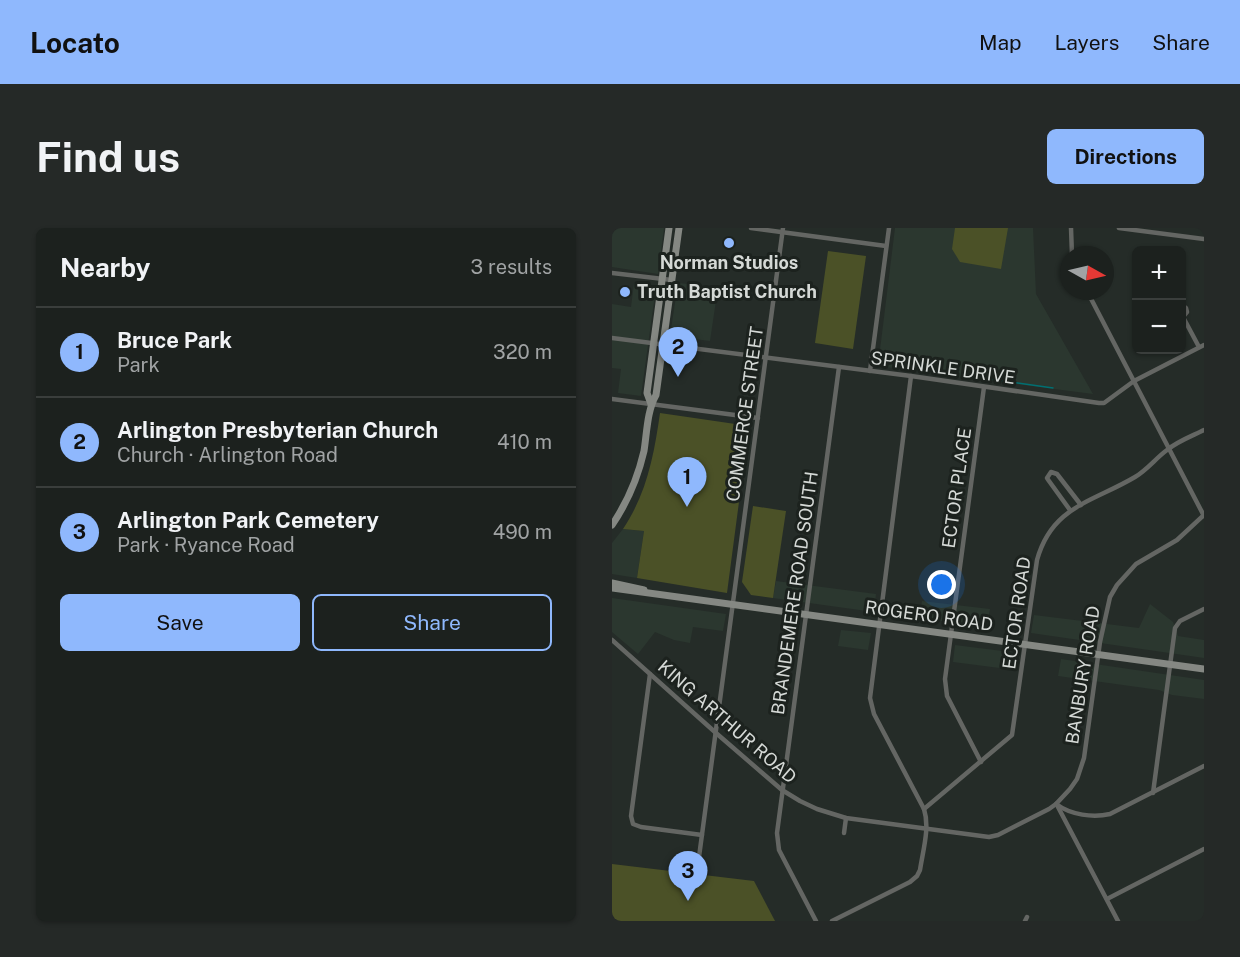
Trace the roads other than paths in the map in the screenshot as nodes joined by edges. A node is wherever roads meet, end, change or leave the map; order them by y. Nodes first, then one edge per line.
1 (669, 228) edge
2 (679, 228) edge
3 (751, 228) edge
4 (889, 228) edge
5 (1071, 228) edge
6 (1119, 228) edge
7 (783, 230) edge
8 (1204, 238) edge
9 (886, 246) junction
10 (1071, 246) edge
11 (612, 273) edge
12 (663, 279) junction
13 (672, 280) junction
14 (1092, 300) edge
15 (1186, 324) edge
16 (612, 338) edge
17 (654, 344) junction
18 (663, 345) junction
19 (1202, 346) edge
20 (766, 358) junction
21 (839, 367) junction
22 (870, 371) junction
23 (911, 376) junction
24 (1134, 381) junction
25 (984, 387) junction
26 (612, 399) edge
27 (651, 404) junction
28 (758, 418) junction
29 (1204, 430) edge
30 (1169, 448) junction
31 (1081, 505) junction
32 (1070, 510) junction
33 (1204, 515) edge
34 (612, 525) edge
35 (612, 583) edge
36 (612, 588) edge
37 (650, 592) junction
38 (733, 604) junction
39 (1204, 609) edge
40 (806, 614) junction
41 (878, 624) junction
42 (951, 634) junction
43 (612, 640) edge
44 (1026, 644) junction
45 (1098, 654) junction
46 (1170, 664) junction
47 (1204, 669) edge
48 (650, 674) junction
49 (716, 734) junction
50 (981, 762) junction
51 (1204, 766) edge
52 (782, 790) junction
53 (1153, 793) junction
54 (1056, 804) junction
55 (924, 809) junction
56 (846, 818) junction
57 (927, 829) junction
58 (844, 834) dead end
59 (702, 836) junction
60 (1204, 849) edge
61 (697, 872) dead end
62 (1107, 899) junction
63 (816, 921) edge
64 (832, 921) edge
65 (1118, 921) edge

1 - 12 main road
2 - 13 main road
3 - 7 street
4 - 9 street
5 - 10 street
6 - 8 street
7 - 9 street
7 - 20 street, COMMERCE STREET
9 - 22 street
11 - 12 street
12 - 13 street
12 - 17 main road
13 - 18 main road
14 - 24 street
15 - 19 street
16 - 17 street, SPRINKLE DRIVE
17 - 18 street, SPRINKLE DRIVE
17 - 27 main road
18 - 20 street, SPRINKLE DRIVE
18 - 27 main road
19 - 24 street, SPRINKLE DRIVE
20 - 21 street, SPRINKLE DRIVE
20 - 28 street, COMMERCE STREET
21 - 22 street, SPRINKLE DRIVE
21 - 40 street, BRANDEMERE ROAD SOUTH
22 - 23 street, SPRINKLE DRIVE
23 - 25 street, SPRINKLE DRIVE
23 - 41 street
24 - 25 street, SPRINKLE DRIVE
24 - 30 street
25 - 42 street, ECTOR PLACE
26 - 27 street
27 - 28 street
27 - 34 main road
28 - 38 street, COMMERCE STREET
29 - 30 street, ECTOR ROAD
30 - 31 street, ECTOR ROAD
30 - 33 street
31 - 32 street, ECTOR ROAD
31 - 32 street
32 - 44 street, ECTOR ROAD
33 - 45 street, BANBURY ROAD
35 - 37 main road, ROGERO ROAD
36 - 37 main road, ROGERO ROAD
37 - 38 main road, ROGERO ROAD
38 - 40 main road, ROGERO ROAD
38 - 49 street, COMMERCE STREET
39 - 46 street
40 - 41 main road, ROGERO ROAD
40 - 52 street, BRANDEMERE ROAD SOUTH
41 - 42 main road, ROGERO ROAD
41 - 55 street
42 - 44 main road, ROGERO ROAD
42 - 50 street, ECTOR PLACE
43 - 48 street, KING ARTHUR ROAD
44 - 45 main road, ROGERO ROAD
44 - 50 street, ECTOR ROAD
45 - 46 main road, ROGERO ROAD
45 - 54 street, BANBURY ROAD
46 - 47 main road, ROGERO ROAD
46 - 53 street
48 - 49 street, KING ARTHUR ROAD
48 - 59 street
49 - 52 street, KING ARTHUR ROAD
49 - 59 street, COMMERCE STREET
50 - 55 street, ECTOR ROAD
51 - 53 street
52 - 56 street, KING ARTHUR ROAD
52 - 63 street, BRANDEMERE ROAD SOUTH
53 - 54 street
54 - 57 street, KING ARTHUR ROAD
54 - 62 street
55 - 57 street
56 - 57 street, KING ARTHUR ROAD
56 - 58 street
57 - 64 street
59 - 61 street, COMMERCE STREET
60 - 62 street
62 - 65 street

